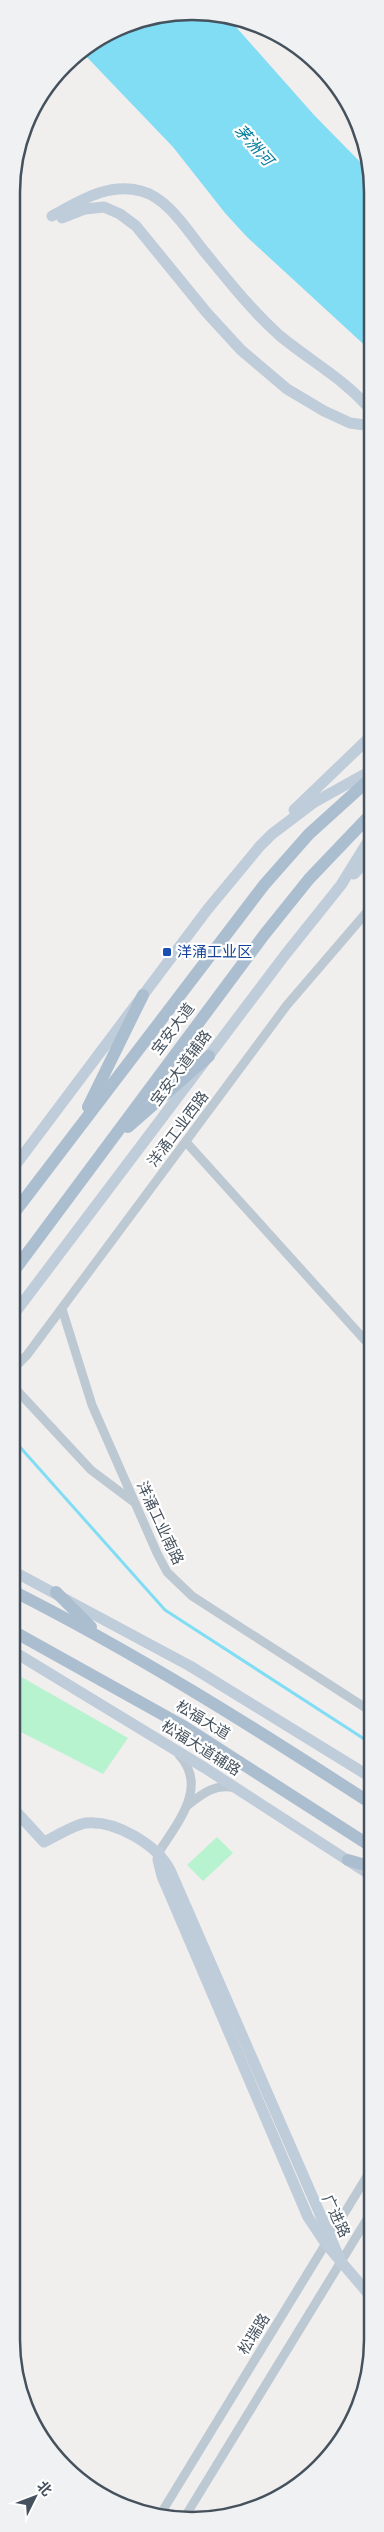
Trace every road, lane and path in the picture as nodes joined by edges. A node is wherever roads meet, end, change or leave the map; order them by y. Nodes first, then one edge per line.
1 (364, 402) edge
2 (364, 425) edge
3 (364, 742) edge
4 (364, 774) edge
5 (364, 784) edge
6 (364, 821) edge
7 (272, 834) junction
8 (364, 847) edge
9 (364, 864) edge
10 (331, 899) junction
11 (364, 919) edge
12 (143, 995) junction
13 (209, 1056) junction
14 (71, 1138) junction
15 (186, 1142) junction
16 (100, 1156) junction
17 (20, 1160) edge
18 (20, 1206) edge
19 (20, 1263) edge
20 (20, 1307) edge
21 (62, 1309) junction
22 (364, 1339) edge
23 (20, 1362) edge
24 (20, 1394) edge
25 (135, 1503) junction
26 (20, 1574) edge
27 (56, 1592) junction
28 (20, 1595) edge
29 (20, 1635) edge
30 (108, 1642) junction
31 (20, 1655) edge
32 (364, 1707) edge
33 (174, 1749) junction
34 (364, 1773) edge
35 (236, 1788) junction
36 (364, 1799) edge
37 (188, 1805) junction
38 (20, 1816) edge
39 (364, 1842) edge
40 (159, 1852) junction
41 (348, 1860) junction
42 (364, 1865) edge
43 (364, 1871) edge
44 (364, 2181) edge
45 (364, 2224) edge
46 (328, 2241) junction
47 (341, 2262) junction
48 (364, 2289) edge
49 (163, 2510) edge
50 (191, 2512) edge

1 - 2 main road
3 - 7 main road
4 - 7 main road
5 - 14 main road, 宝安大道
6 - 16 main road, 宝安大道
7 - 12 main road
8 - 10 main road, 宝安大道辅路
9 - 10 main road
10 - 13 main road, 宝安大道辅路
11 - 15 street, 洋涌工业西路
12 - 14 main road
12 - 17 main road
13 - 16 main road
13 - 20 main road, 宝安大道辅路
14 - 18 main road, 宝安大道
15 - 21 street, 洋涌工业西路
15 - 22 street
16 - 19 main road, 宝安大道
21 - 23 street, 洋涌工业西路
21 - 25 street, 洋涌工业南路
24 - 25 street
25 - 32 street, 洋涌工业南路
26 - 27 main road
27 - 30 main road
27 - 34 main road
28 - 30 main road, 松福大道
29 - 39 main road, 松福大道
30 - 36 main road, 松福大道
31 - 33 main road, 松福大道辅路
33 - 35 main road, 松福大道辅路
33 - 37 street
35 - 37 street
35 - 41 main road, 松福大道辅路
37 - 40 street
38 - 40 main road
40 - 46 main road, 广进路
41 - 42 main road
41 - 43 main road, 松福大道辅路
44 - 46 street, 松瑞路
45 - 47 street
46 - 47 main road, 广进路
46 - 49 street, 松瑞路
47 - 48 main road, 广进路
47 - 50 street

